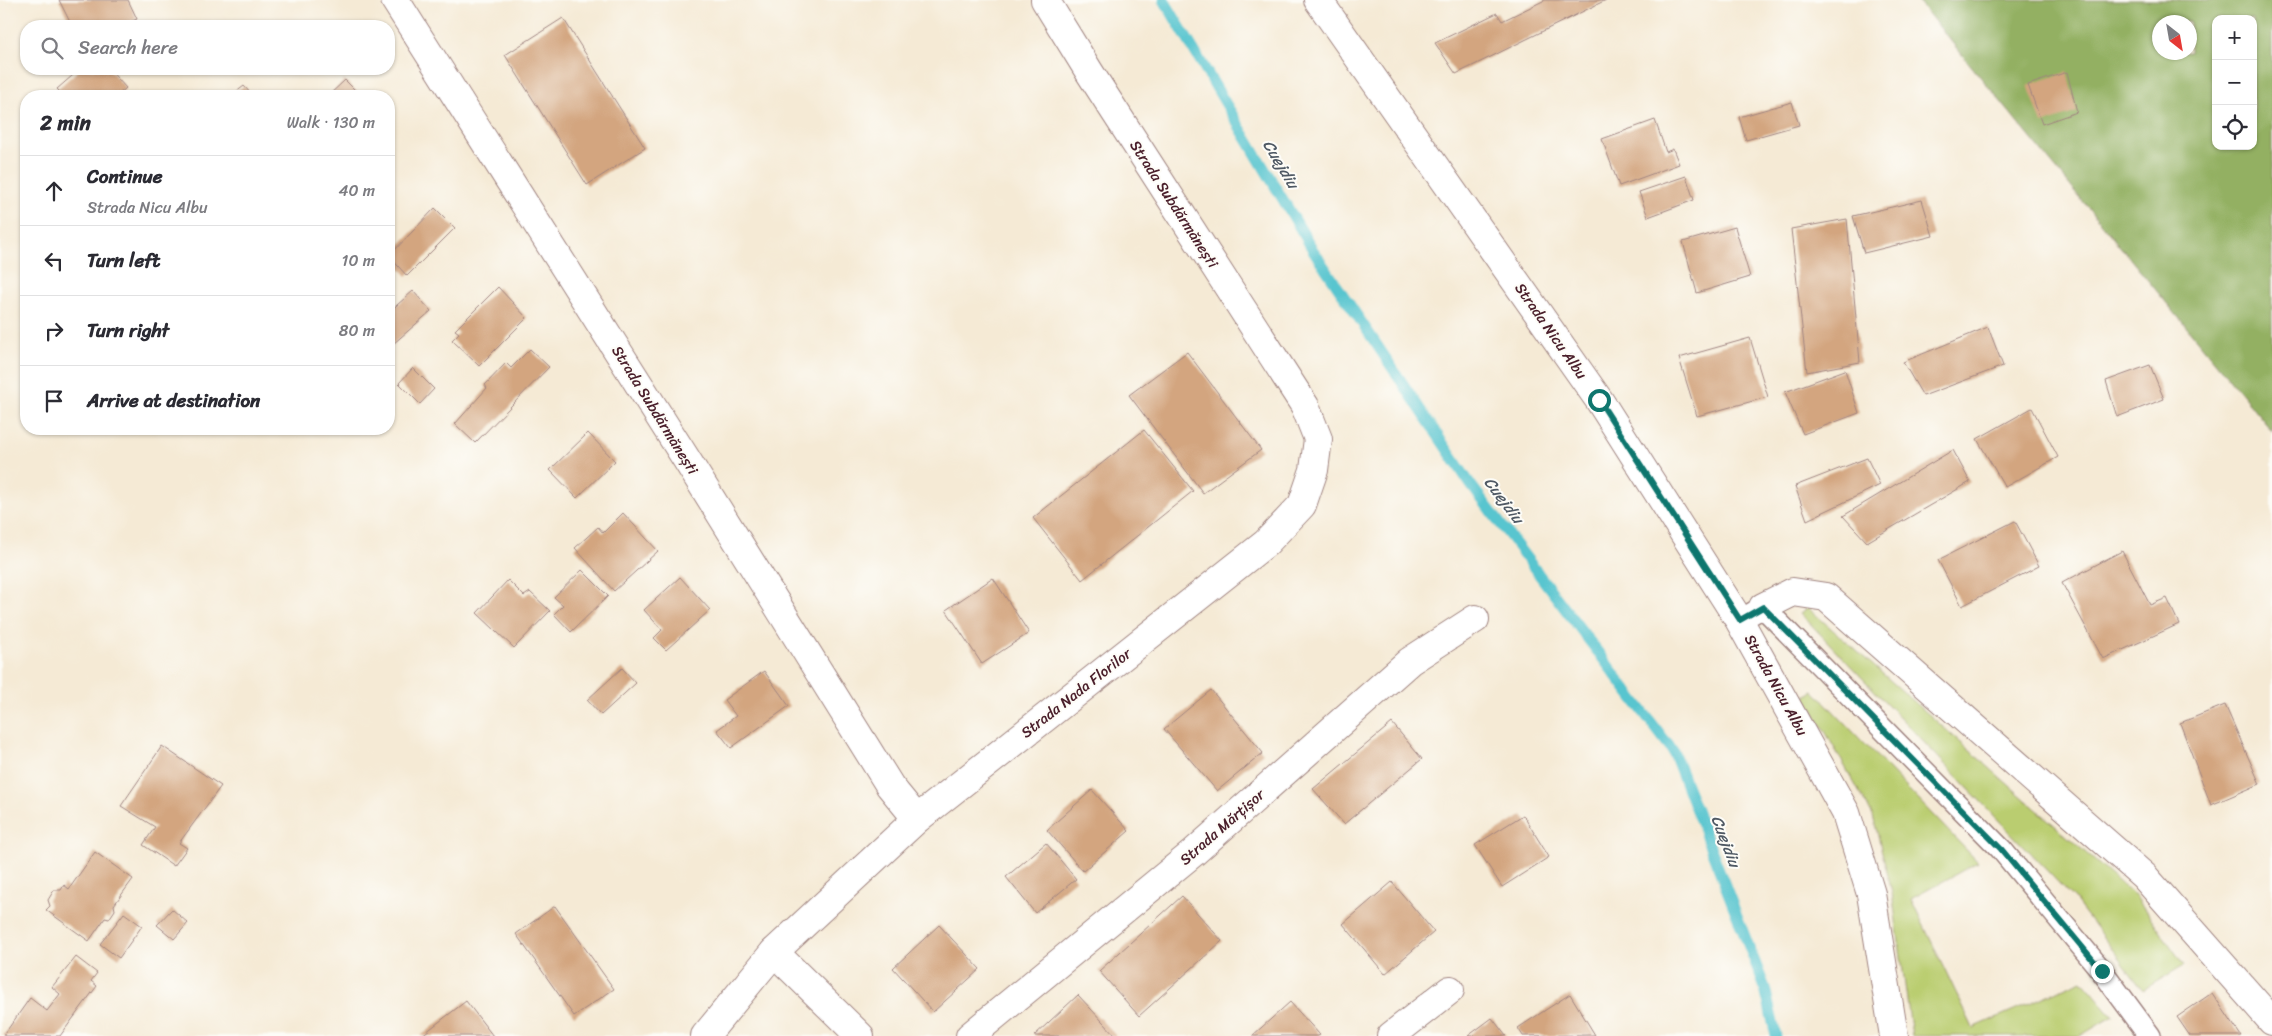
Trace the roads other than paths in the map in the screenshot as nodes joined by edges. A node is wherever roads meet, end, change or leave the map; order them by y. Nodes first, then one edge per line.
1 (395, 0) edge
2 (1045, 0) edge
3 (1318, 0) edge
4 (1305, 406) joint
5 (1763, 607) junction
6 (1475, 619) dead end
7 (1740, 620) junction
8 (917, 818) junction
9 (774, 952) junction
10 (1450, 990) dead end
11 (2272, 1021) edge
12 (705, 1036) edge
13 (860, 1036) edge
14 (970, 1036) edge
15 (1391, 1036) edge
16 (1894, 1036) edge
17 (2150, 1036) edge

1 - 8 street, Strada Subdărmănești
2 - 4 street, Strada Subdărmănești
3 - 7 street, Strada Nicu Albu
4 - 8 street, Strada Nada Florilor
5 - 7 lane
5 - 11 street
5 - 17 lane
6 - 14 street, Strada Mărțișor
7 - 16 street, Strada Nicu Albu
8 - 9 street, Strada Nada Florilor
9 - 12 street, Strada Nada Florilor
9 - 13 street
10 - 15 street

